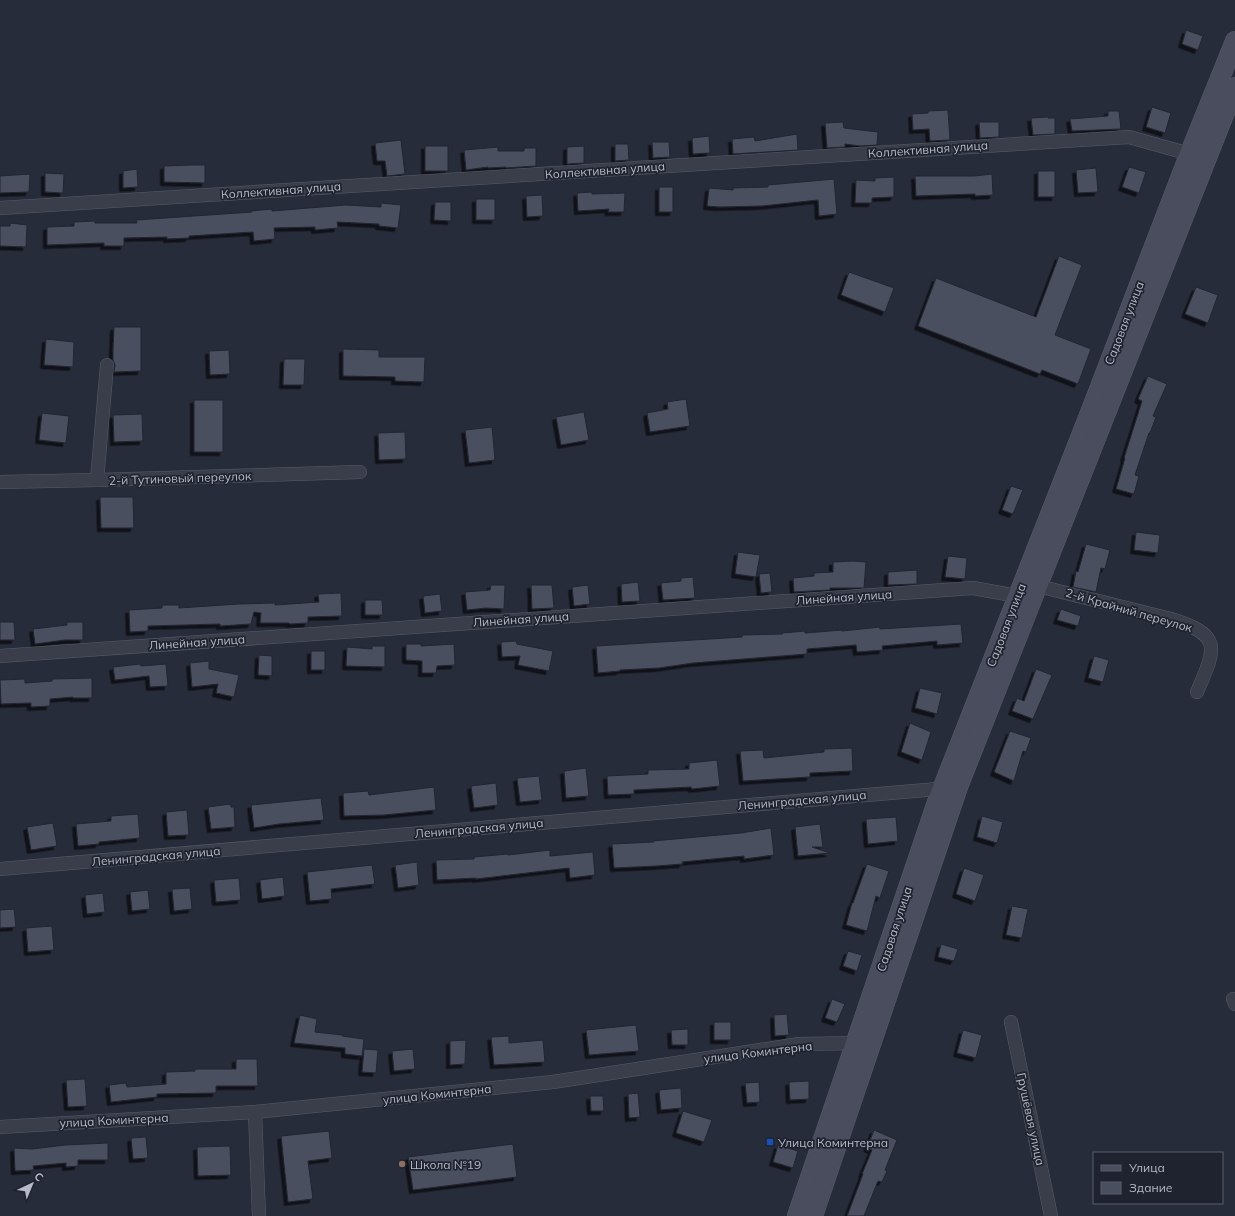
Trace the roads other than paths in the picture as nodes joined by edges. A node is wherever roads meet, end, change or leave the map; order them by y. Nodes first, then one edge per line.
1 (1235, 41) edge
2 (1235, 87) edge
3 (1198, 156) junction
4 (0, 208) edge
5 (107, 365) dead end
6 (360, 472) dead end
7 (97, 480) junction
8 (0, 482) edge
9 (1038, 586) junction
10 (1017, 596) junction
11 (0, 656) edge
12 (1197, 692) dead end
13 (950, 787) junction
14 (0, 869) edge
15 (1012, 1022) dead end
16 (864, 1043) junction
17 (255, 1112) junction
18 (0, 1127) edge
19 (259, 1216) edge
20 (797, 1216) edge
21 (813, 1216) edge
22 (1051, 1216) edge

1 - 3 street, Садовая улица
2 - 3 street, Садовая улица
3 - 4 street, Коллективная улица
3 - 9 street, Садовая улица
3 - 10 street, Садовая улица
5 - 7 street
6 - 7 street, 2-й Тутиновый переулок
7 - 8 street, 2-й Тутиновый переулок
9 - 10 street
9 - 12 street, 2-й Крайний переулок
9 - 13 street, Садовая улица
10 - 11 street, Линейная улица
10 - 13 street, Садовая улица
13 - 14 street, Ленинградская улица
13 - 16 street, Садовая улица
15 - 22 street, Грушёвая улица
16 - 17 street, улица Коминтерна
16 - 20 street, Садовая улица
16 - 21 street, Садовая улица
17 - 18 street, улица Коминтерна
17 - 19 street

